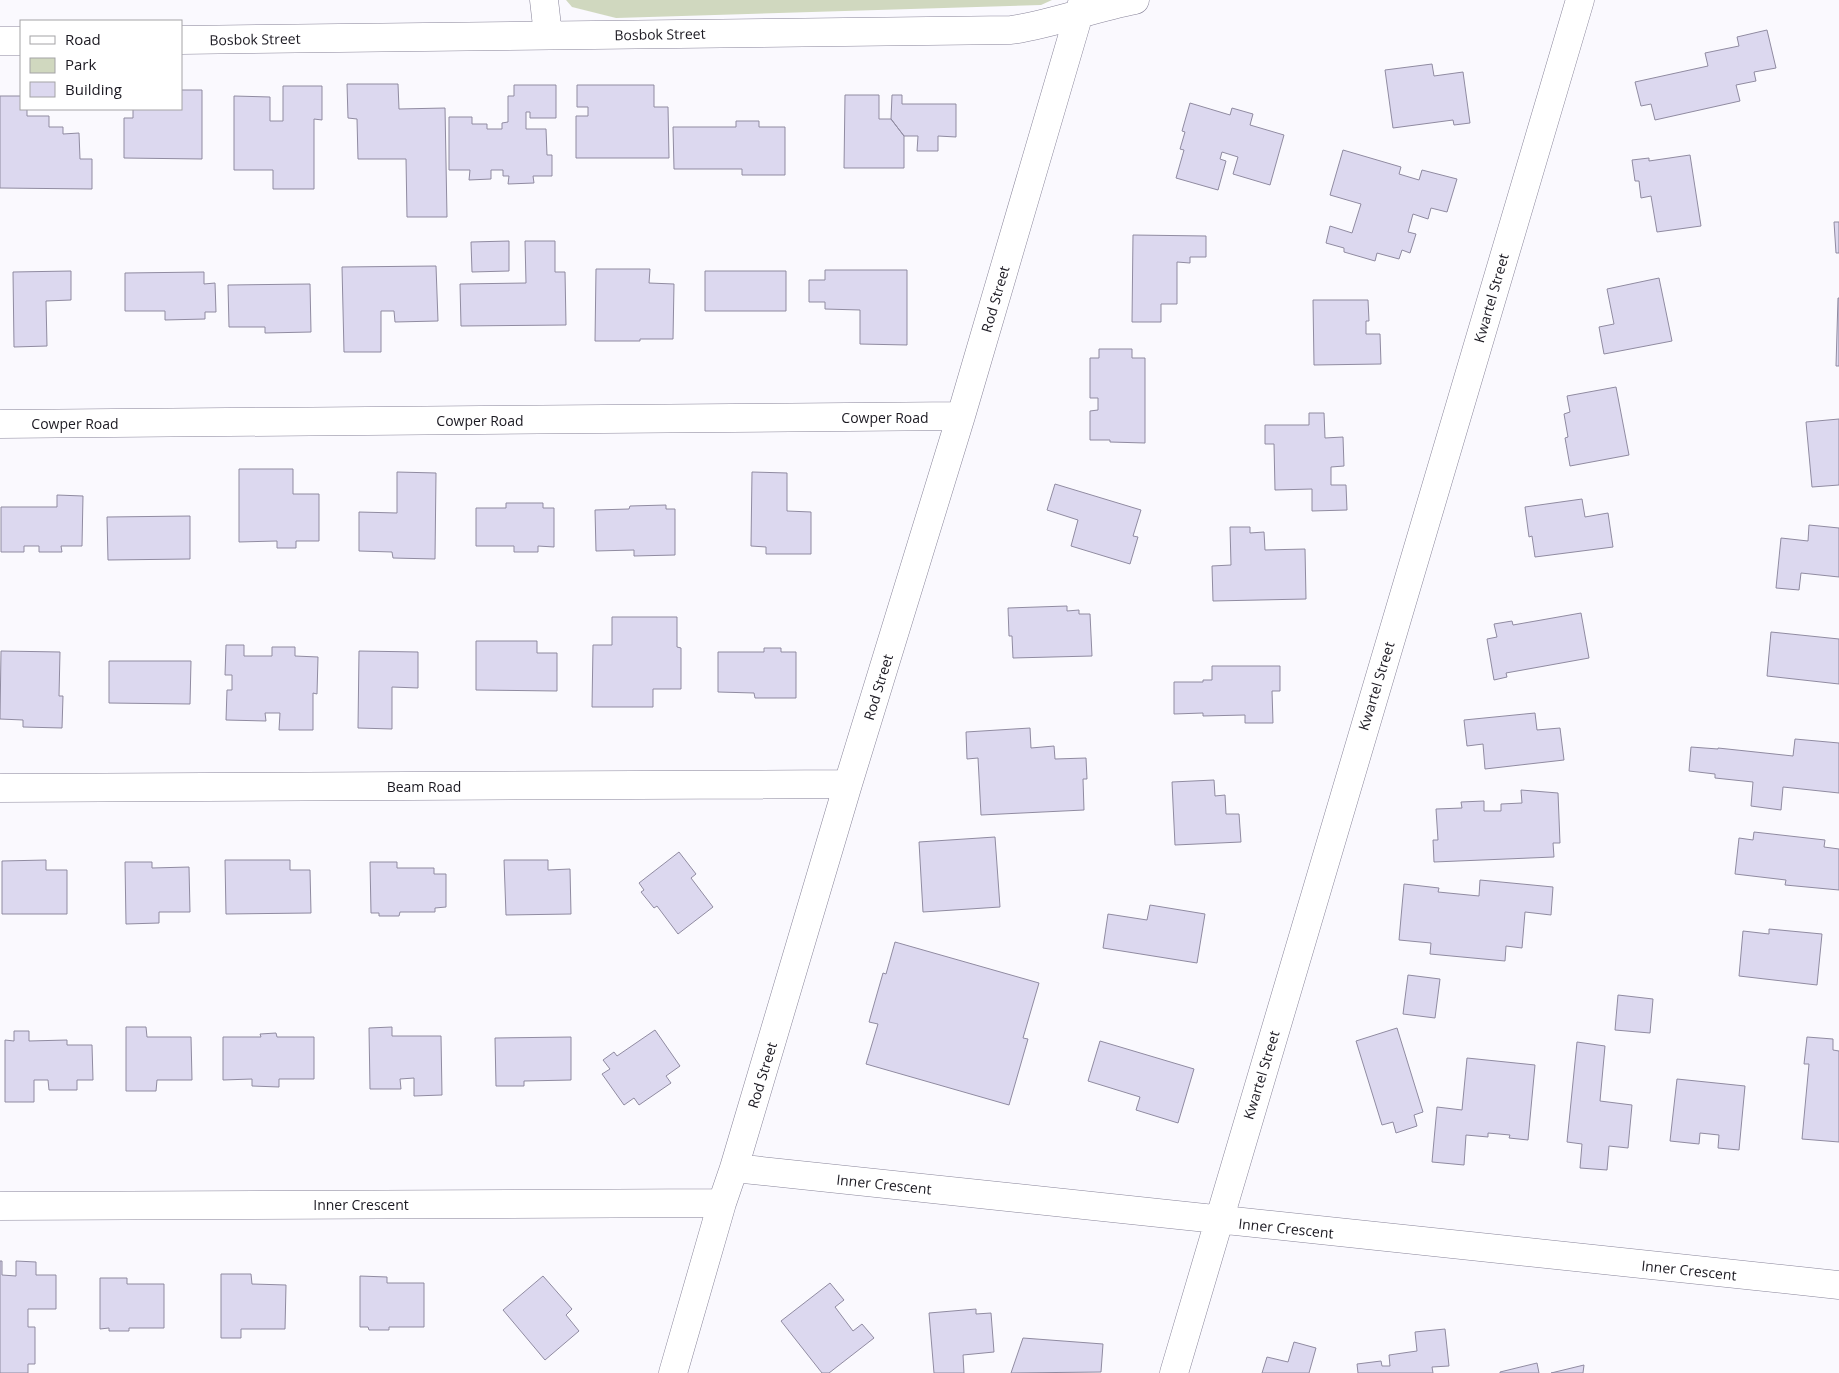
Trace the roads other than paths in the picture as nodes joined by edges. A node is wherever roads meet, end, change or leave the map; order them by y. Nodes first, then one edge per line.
1 (544, 0) edge
2 (1135, 0) edge
3 (1580, 0) edge
4 (1081, 7) edge
5 (548, 35) junction
6 (182, 40) edge
7 (0, 41) edge
8 (20, 41) edge
9 (960, 416) junction
10 (0, 424) edge
11 (848, 784) junction
12 (0, 788) edge
13 (734, 1168) junction
14 (722, 1202) junction
15 (0, 1206) edge
16 (1218, 1220) junction
17 (1839, 1285) edge
18 (673, 1373) edge
19 (1174, 1373) edge

1 - 5 street
2 - 4 street, Bosbok Street
3 - 16 street, Kwartel Street
4 - 5 street, Bosbok Street
4 - 9 street, Rod Street
5 - 6 street, Bosbok Street
7 - 8 street
9 - 10 street, Cowper Road
9 - 11 street, Rod Street
11 - 12 street, Beam Road
11 - 13 street, Rod Street
13 - 14 street, Rod Street
13 - 16 street, Inner Crescent
14 - 15 street, Inner Crescent
14 - 18 street, Rod Street
16 - 17 street, Inner Crescent
16 - 19 street, Kwartel Street

